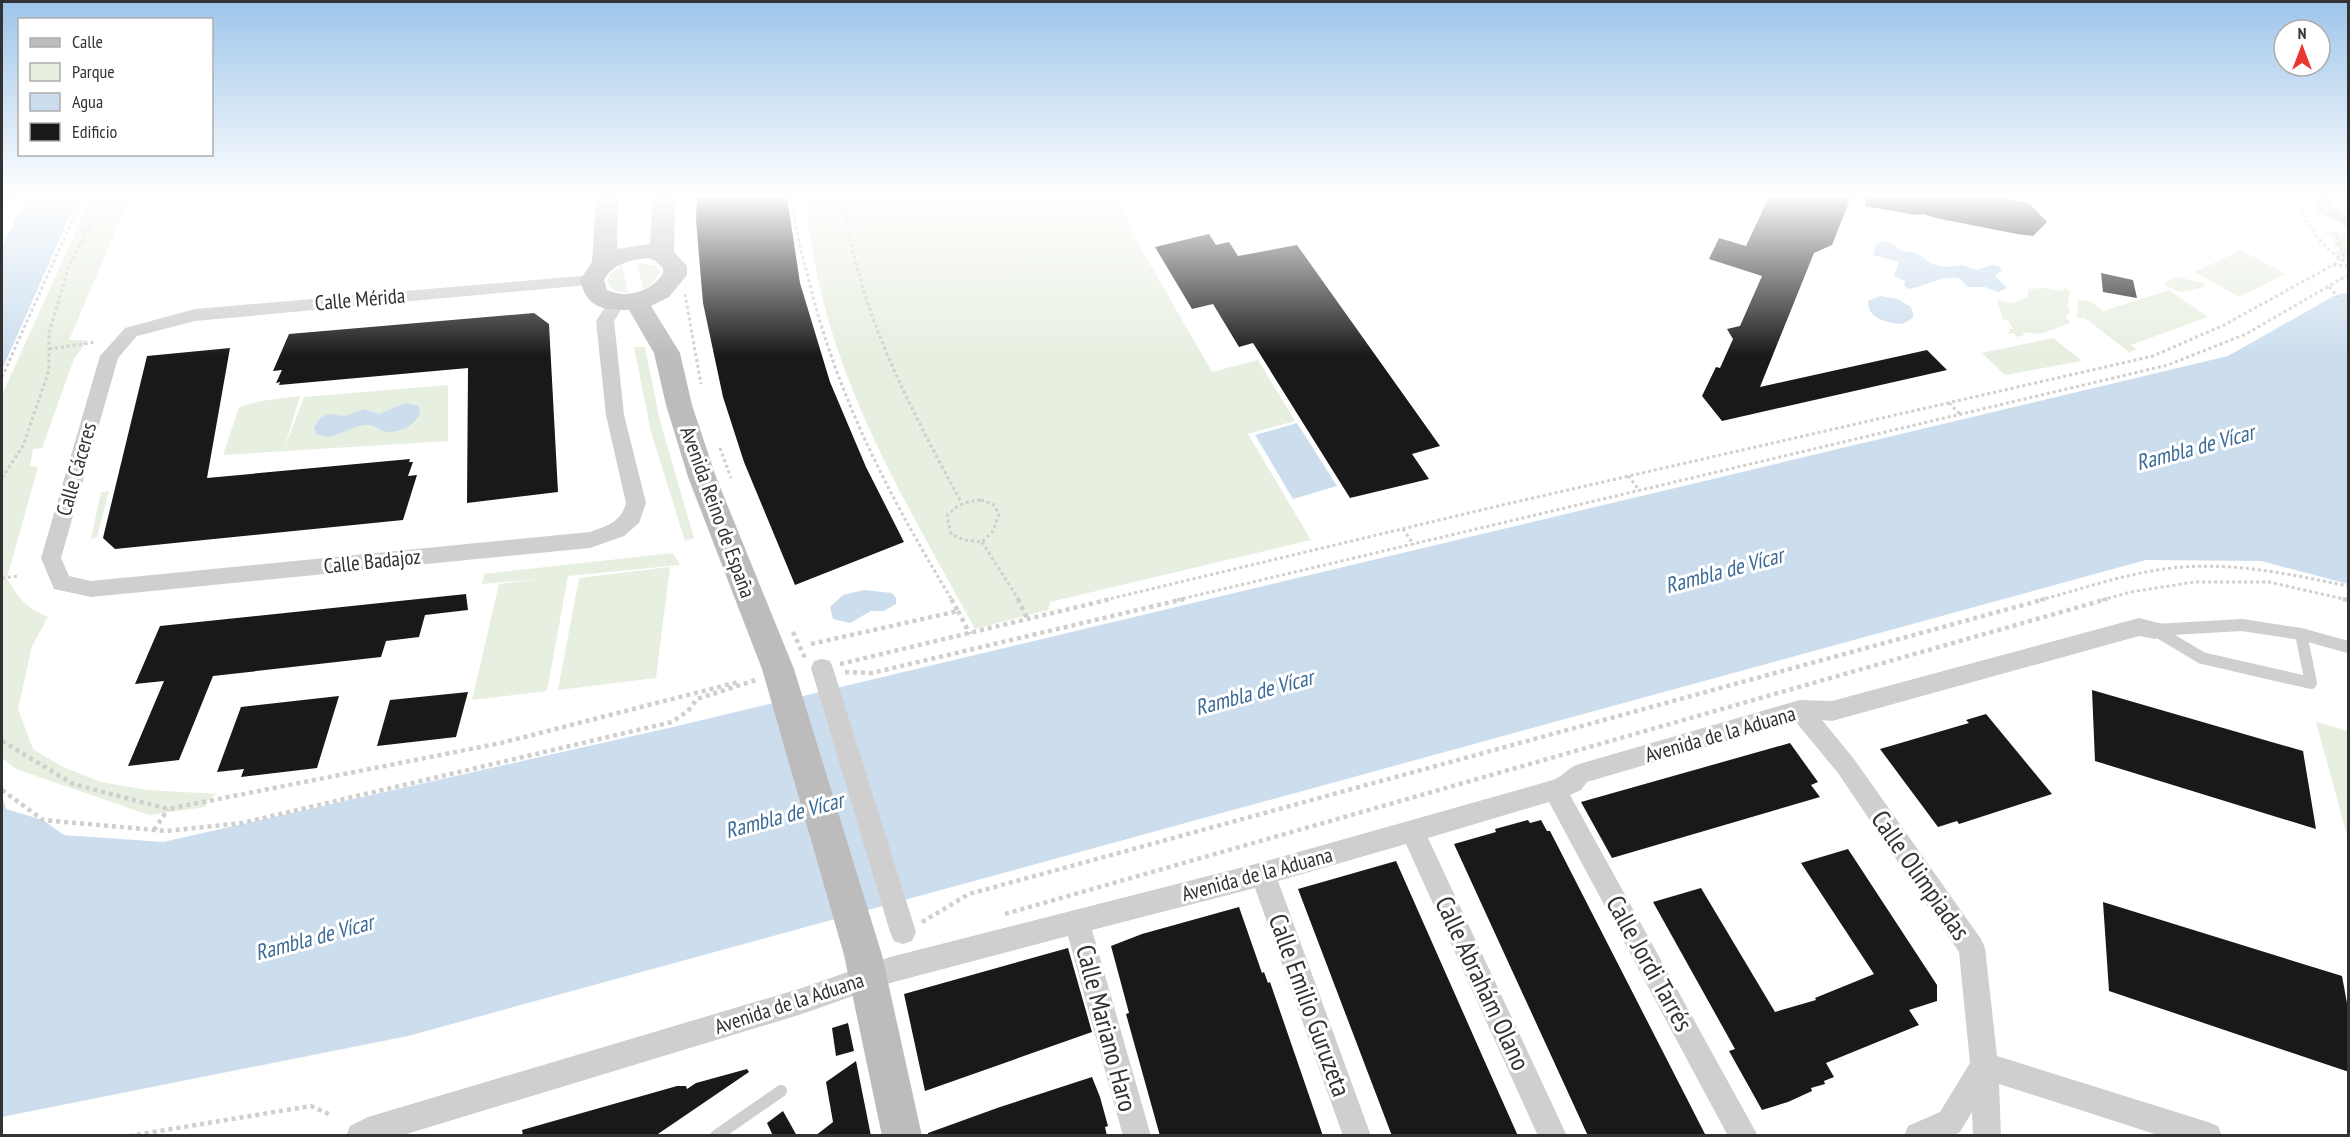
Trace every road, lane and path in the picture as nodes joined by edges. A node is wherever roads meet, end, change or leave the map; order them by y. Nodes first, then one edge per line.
1 (59, 250) edge
2 (77, 250) edge
3 (601, 250) edge
4 (662, 250) edge
5 (803, 250) edge
6 (852, 250) edge
7 (2331, 250) edge
8 (2342, 250) edge
9 (662, 254) junction
10 (2340, 259) junction
11 (2349, 265) edge
12 (2333, 266) junction
13 (598, 272) junction
14 (2349, 275) edge
15 (677, 285) junction
16 (2328, 287) junction
17 (627, 302) junction
18 (2348, 304) edge
19 (2349, 331) edge
20 (131, 332) joint
21 (96, 342) dead end
22 (49, 349) junction
23 (667, 352) junction
24 (2, 377) edge
25 (701, 388) dead end
26 (1948, 403) junction
27 (1960, 414) junction
28 (717, 438) dead end
29 (1628, 476) junction
30 (2, 478) edge
31 (734, 489) dead end
32 (1640, 491) junction
33 (961, 501) junction
34 (1403, 529) junction
35 (982, 542) junction
36 (1414, 545) junction
37 (19, 576) dead end
38 (2, 578) edge
39 (2349, 586) edge
40 (91, 590) joint
41 (958, 610) junction
42 (1028, 620) junction
43 (791, 628) dead end
44 (2154, 630) junction
45 (971, 634) junction
46 (2301, 634) junction
47 (811, 644) dead end
48 (2349, 647) edge
49 (807, 667) junction
50 (738, 682) dead end
51 (1800, 710) junction
52 (2, 741) edge
53 (2, 790) edge
54 (1555, 790) junction
55 (168, 809) junction
56 (154, 830) junction
57 (1412, 831) junction
58 (1263, 874) junction
59 (1077, 921) junction
60 (903, 932) joint
61 (864, 960) junction
62 (1984, 1066) junction
63 (781, 1091) dead end
64 (331, 1115) dead end
65 (129, 1136) edge
66 (360, 1136) edge
67 (716, 1136) edge
68 (902, 1136) edge
69 (1137, 1136) edge
70 (1357, 1136) edge
71 (1553, 1136) edge
72 (1744, 1136) edge
73 (1918, 1136) edge
74 (1987, 1136) edge
75 (2208, 1136) edge

1 - 24 path
2 - 22 path
3 - 13 street
4 - 9 street
5 - 41 path
6 - 33 path
7 - 10 path
8 - 10 path
9 - 13 street
9 - 15 street, Avenida Reino de España
10 - 11 path
10 - 12 path
11 - 12 path
12 - 26 path
13 - 17 street
13 - 20 street, Calle Mérida
14 - 16 path
15 - 17 street
15 - 23 street, Avenida Reino de España
15 - 25 path
16 - 18 path
16 - 27 path
17 - 23 street, Avenida Reino de España
17 - 40 street, Calle Badajoz
18 - 19 path
20 - 40 street, Calle Cáceres
21 - 22 path
22 - 30 path
23 - 49 street, Avenida Reino de España
26 - 27 path
26 - 29 path
27 - 32 path
28 - 31 path
29 - 32 path
29 - 34 path
32 - 36 path
33 - 35 path
33 - 35 path
34 - 36 path
34 - 42 path
35 - 42 path
36 - 49 path
37 - 38 path
39 - 60 path
41 - 45 path
41 - 47 path
42 - 45 path
43 - 49 path
44 - 46 lane
44 - 46 lane
44 - 51 street, Avenida de la Aduana
45 - 49 path
46 - 48 lane
49 - 56 path
49 - 60 street
49 - 61 street, Avenida Reino de España
50 - 55 path
51 - 54 street, Avenida de la Aduana
51 - 62 street, Calle Olimpiadas
52 - 55 path
53 - 56 path
54 - 57 street, Avenida de la Aduana
54 - 72 street, Calle Jordi Tarrés
55 - 56 path
57 - 58 street, Avenida de la Aduana
57 - 71 street, Calle Abrahám Olano
58 - 59 street, Avenida de la Aduana
58 - 70 street, Calle Emilio Guruzeta
59 - 61 street, Avenida de la Aduana
59 - 69 street, Calle Mariano Haro
61 - 66 street, Avenida de la Aduana
61 - 68 street, Avenida Reino de España
62 - 73 street
62 - 74 street, Calle Olimpiadas
62 - 75 street
63 - 67 lane
64 - 65 path

